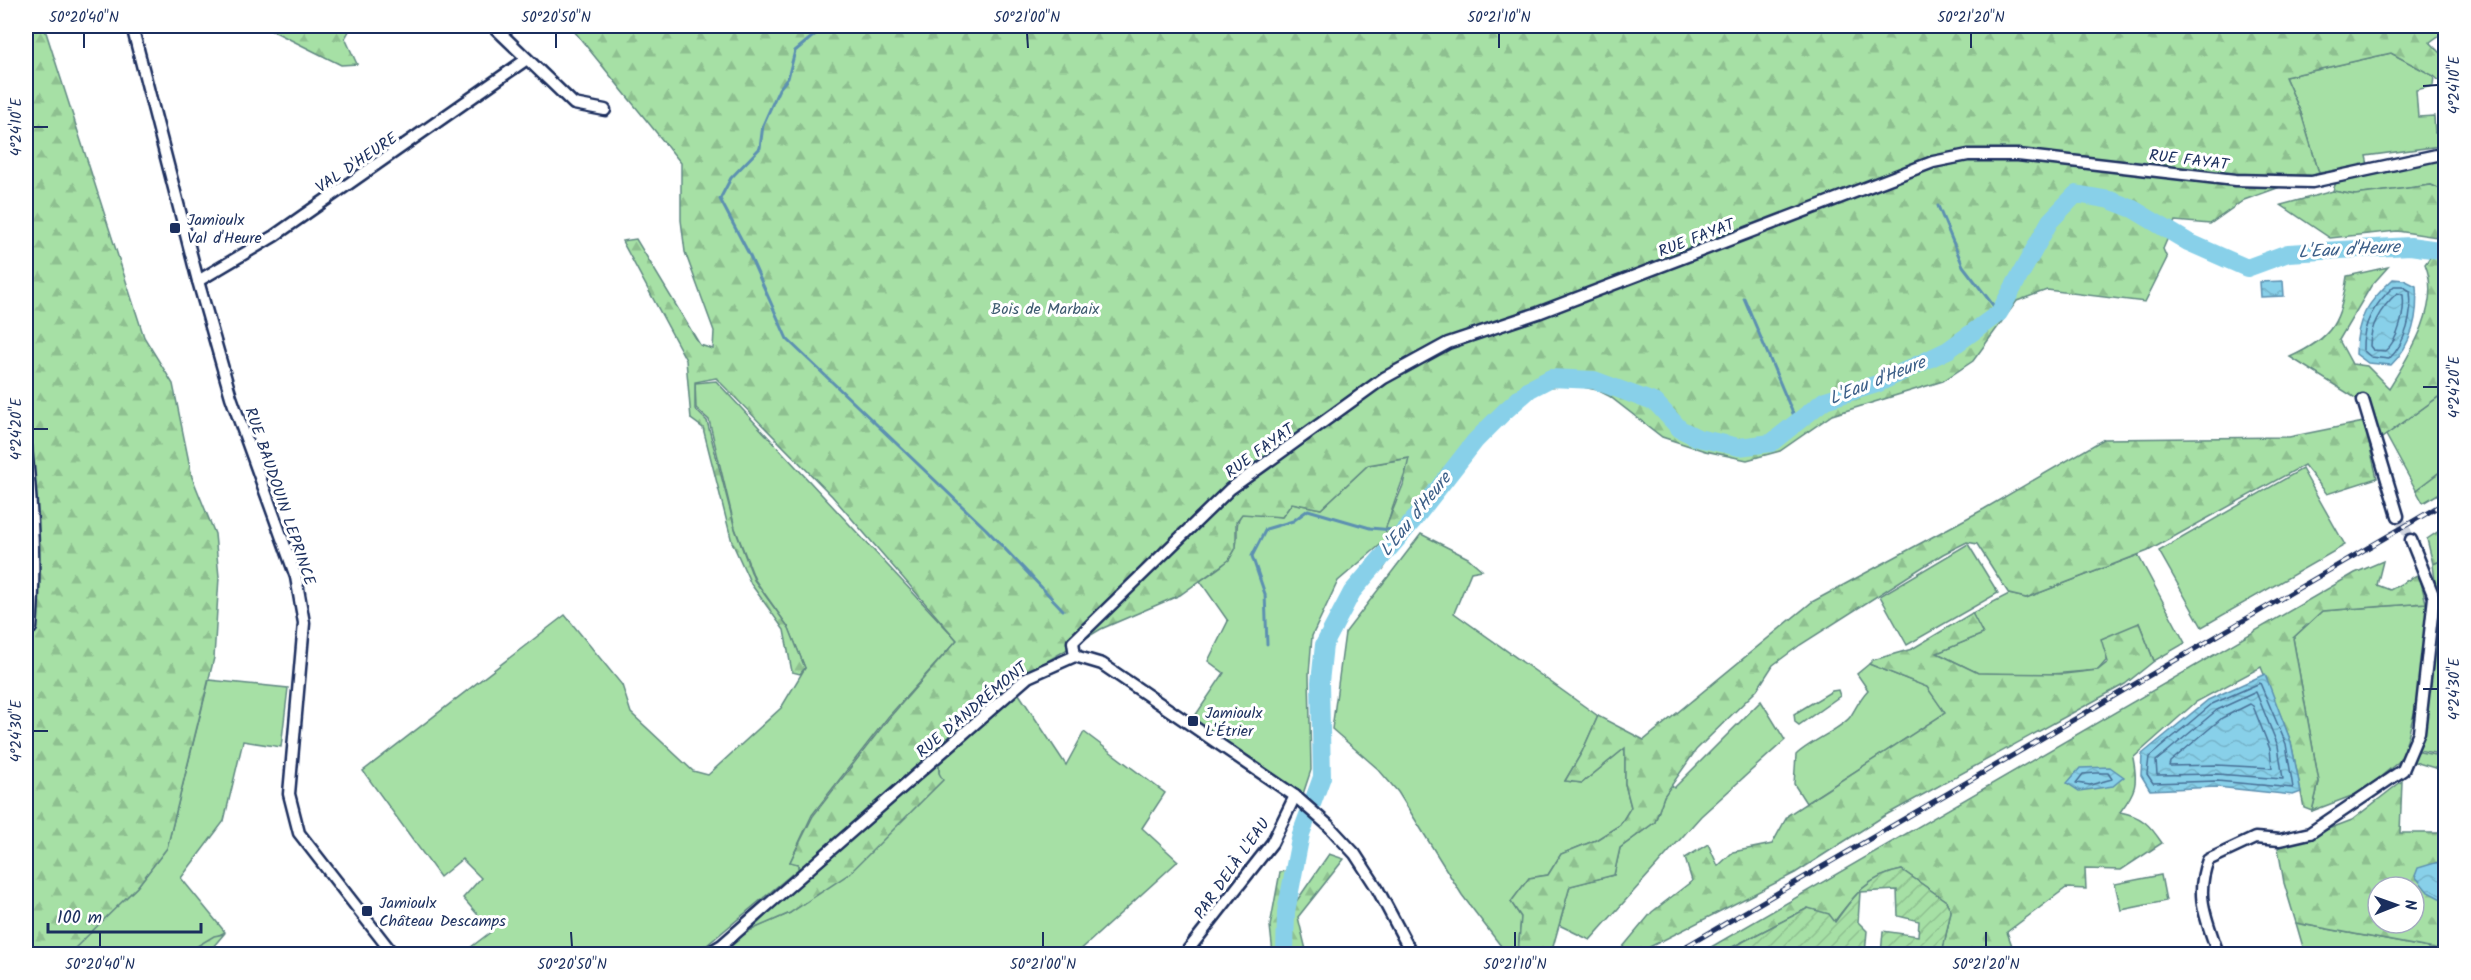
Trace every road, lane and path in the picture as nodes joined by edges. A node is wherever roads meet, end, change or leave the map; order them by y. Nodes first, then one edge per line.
1 (132, 26) edge
2 (493, 26) edge
3 (527, 59) junction
4 (605, 110) dead end
5 (2445, 153) edge
6 (198, 281) junction
7 (2363, 400) dead end
8 (26, 447) edge
9 (2398, 516) tunnel mouth
10 (2411, 540) tunnel mouth
11 (31, 628) dead end
12 (1075, 656) junction
13 (1297, 797) junction
14 (393, 954) edge
15 (707, 954) edge
16 (1185, 954) edge
17 (1412, 954) edge
18 (2218, 954) edge

1 - 6 street, RUE BAUDOUIN LEPRINCE
2 - 3 street
3 - 4 street
3 - 6 street, VAL D'HEURE
5 - 12 street, RUE FAYAT
6 - 14 street, RUE BAUDOUIN LEPRINCE
7 - 9 street
8 - 11 street
10 - 18 street
12 - 13 street
12 - 15 street, RUE D'ANDRÉMONT
13 - 16 street, PAR DELÀ L'EAU
13 - 17 street

